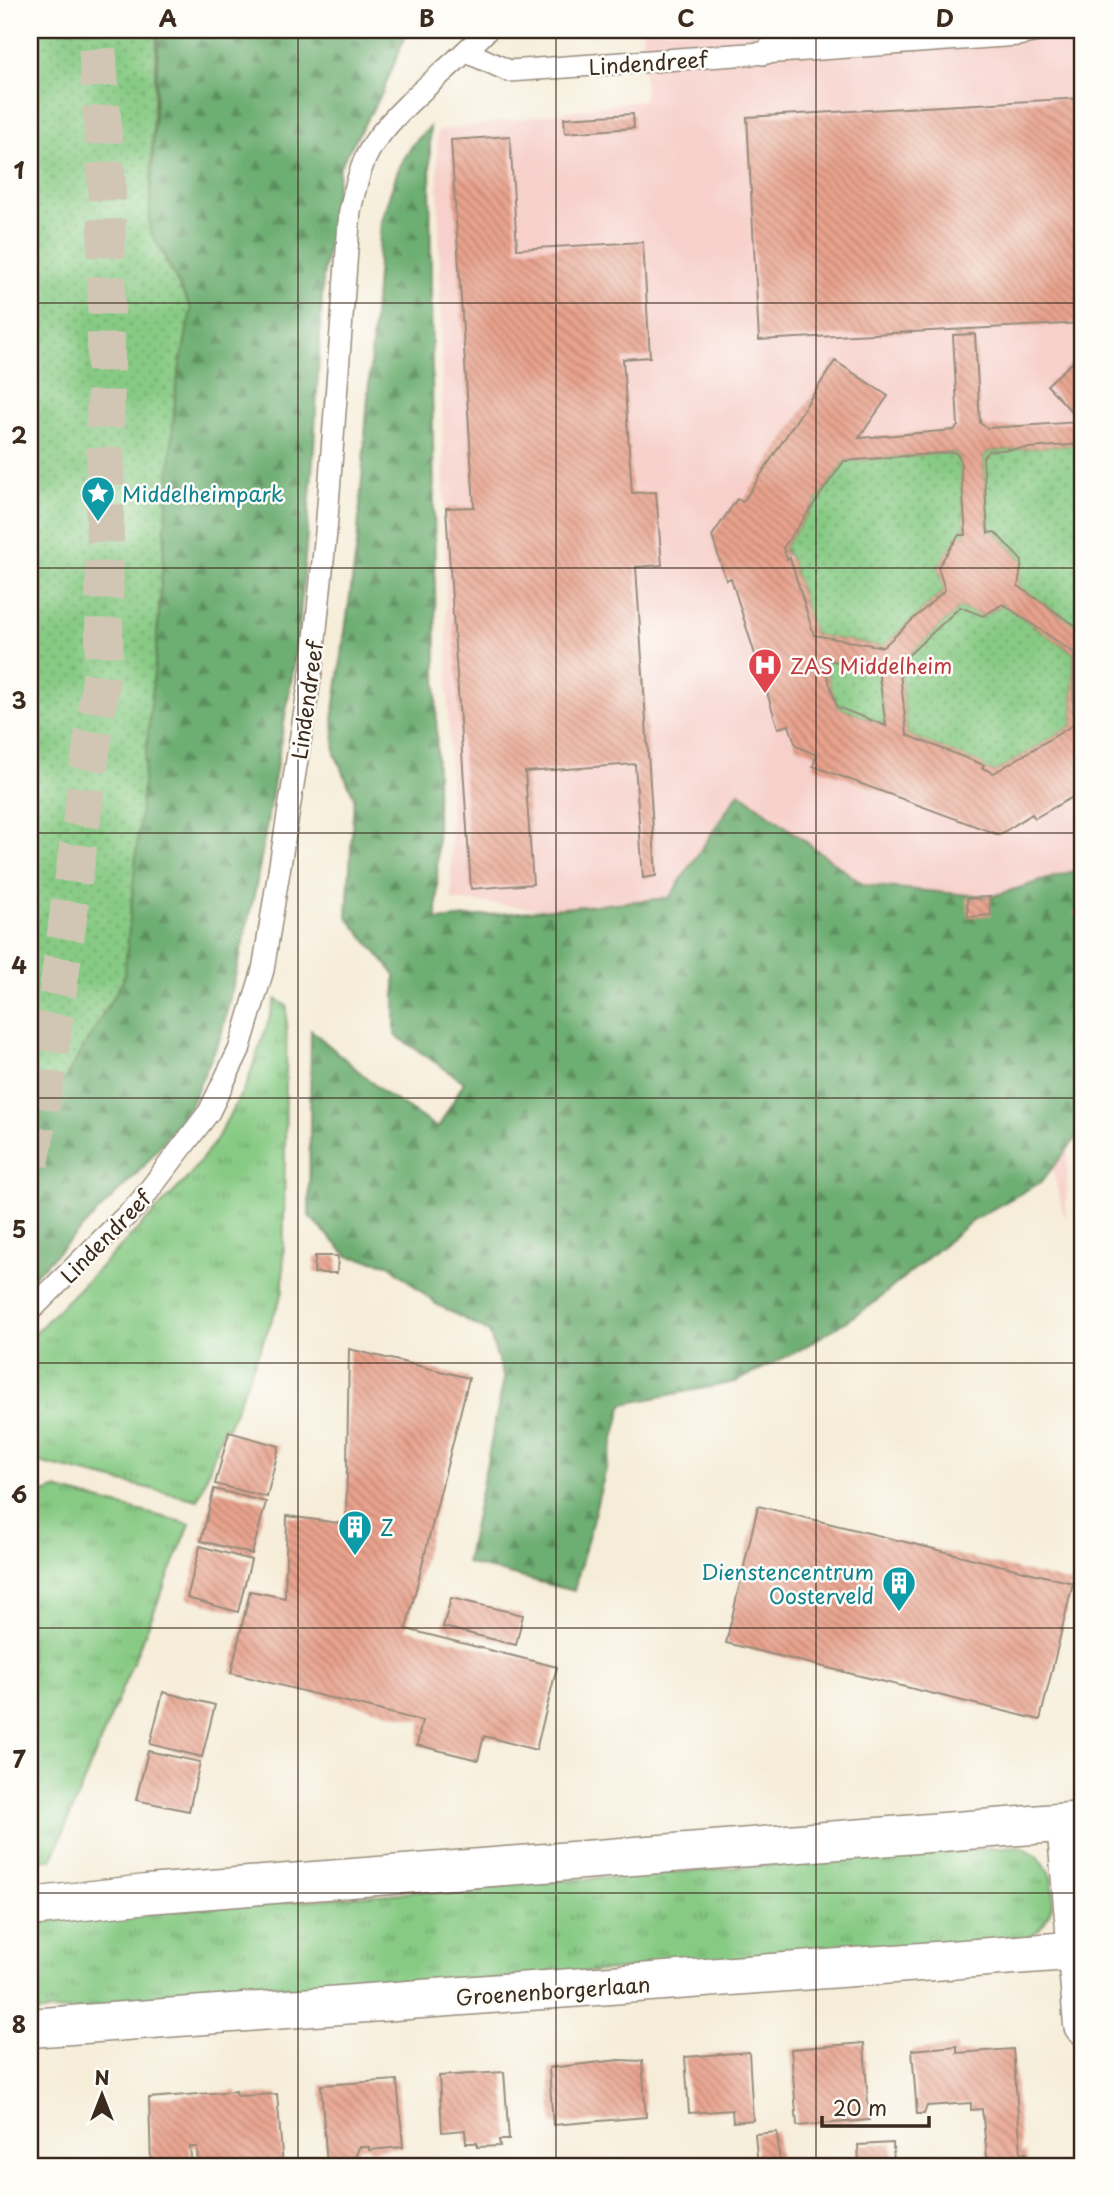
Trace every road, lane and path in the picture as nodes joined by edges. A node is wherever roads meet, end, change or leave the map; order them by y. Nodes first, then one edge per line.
1 (487, 30) edge
2 (788, 30) edge
3 (1042, 30) edge
4 (467, 52) junction
5 (763, 54) junction
6 (30, 1311) edge
7 (1074, 1822) edge
8 (30, 1907) edge
9 (1080, 1951) edge
10 (1083, 2025) edge
11 (30, 2028) edge

1 - 4 lane, Lindendreef
2 - 5 lane
3 - 5 lane, Lindendreef
4 - 5 lane, Lindendreef
4 - 6 lane, Lindendreef
7 - 8 street
7 - 9 street
9 - 10 street
9 - 11 street, Groenenborgerlaan

